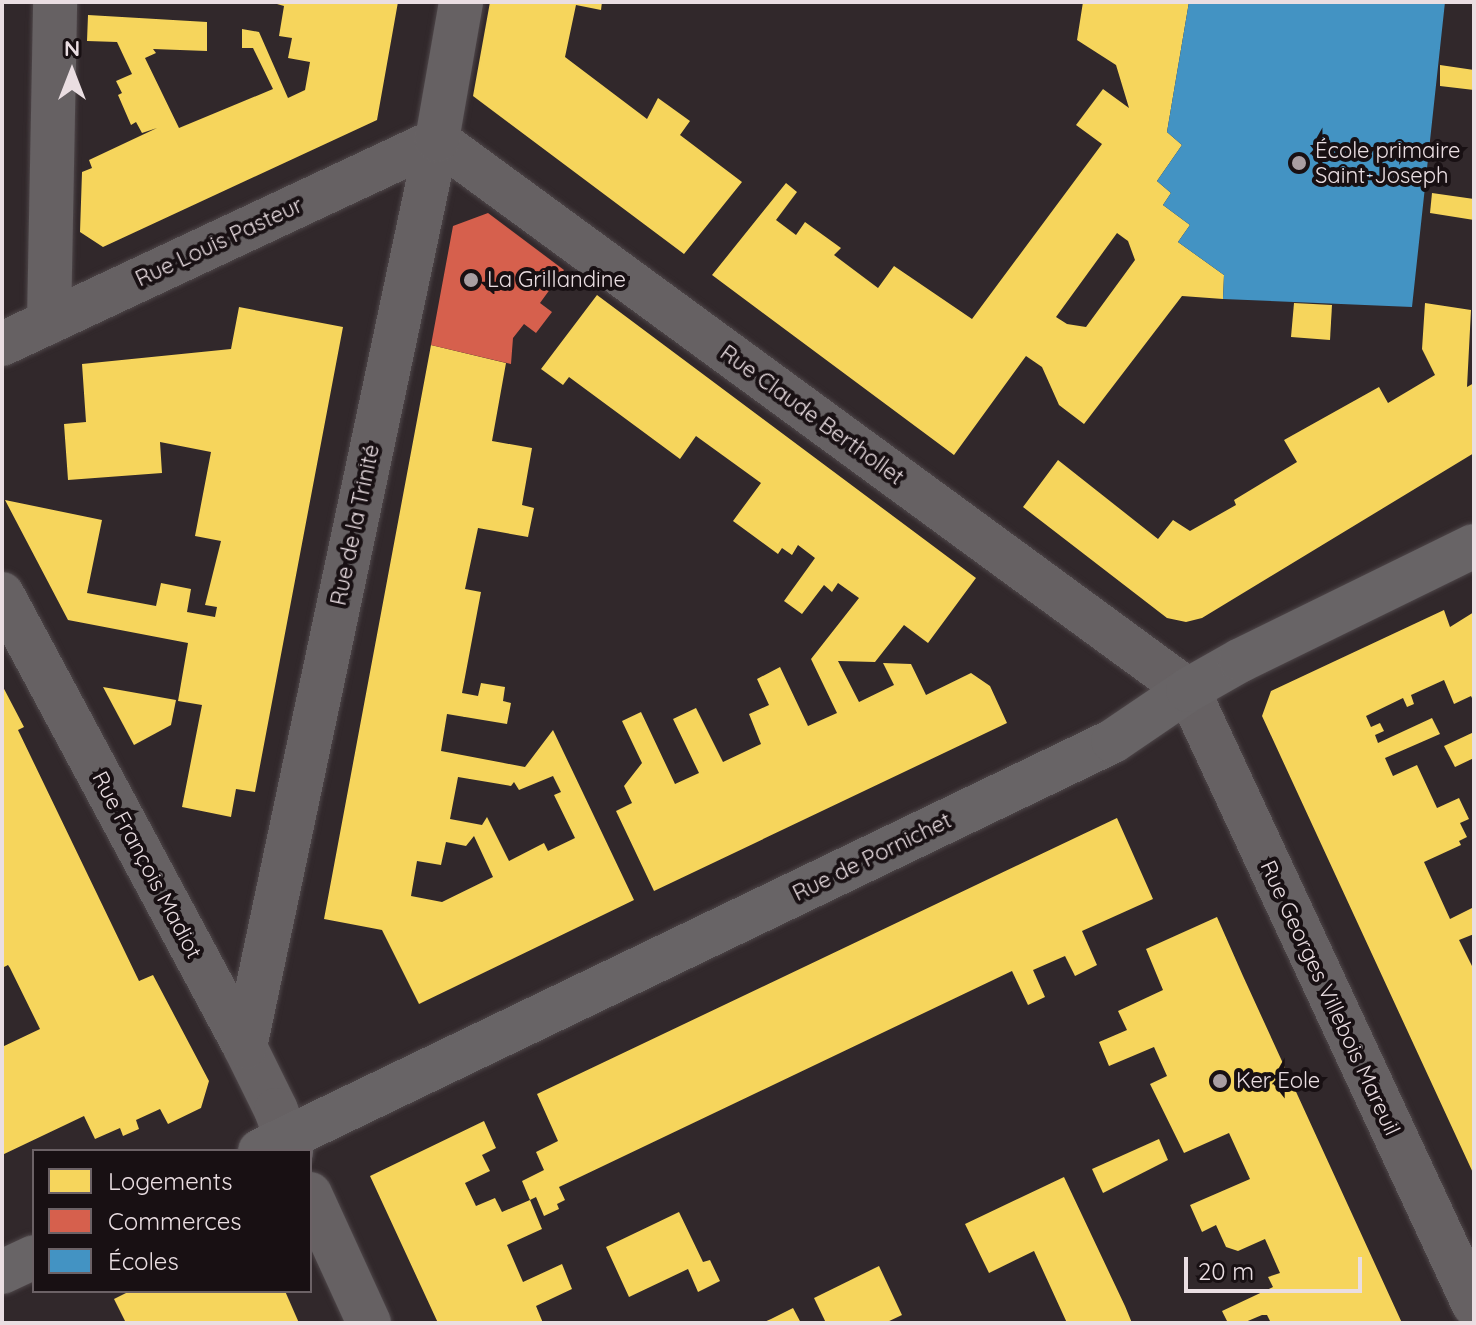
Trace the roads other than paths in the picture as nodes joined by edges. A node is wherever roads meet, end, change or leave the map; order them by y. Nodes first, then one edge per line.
1 (55, 2) edge
2 (461, 2) edge
3 (437, 140) junction
4 (49, 322) junction
5 (2, 344) edge
6 (1474, 546) edge
7 (2, 594) edge
8 (1188, 690) junction
9 (245, 1047) junction
10 (279, 1147) edge
11 (312, 1198) edge
12 (32, 1258) edge
13 (2, 1272) edge
14 (1474, 1305) edge
15 (369, 1323) edge

1 - 4 street
2 - 3 street, Rue de la Trinité
3 - 4 street, Rue Louis Pasteur
3 - 8 street, Rue Claude Berthollet
3 - 9 street, Rue de la Trinité
4 - 5 street, Rue Louis Pasteur
6 - 8 street, Rue de Pornichet
7 - 9 street, Rue François Madiot
8 - 10 street, Rue de Pornichet
8 - 14 street, Rue Georges Villebois Mareuil
9 - 10 street, Rue François Madiot
11 - 15 street
12 - 13 street

